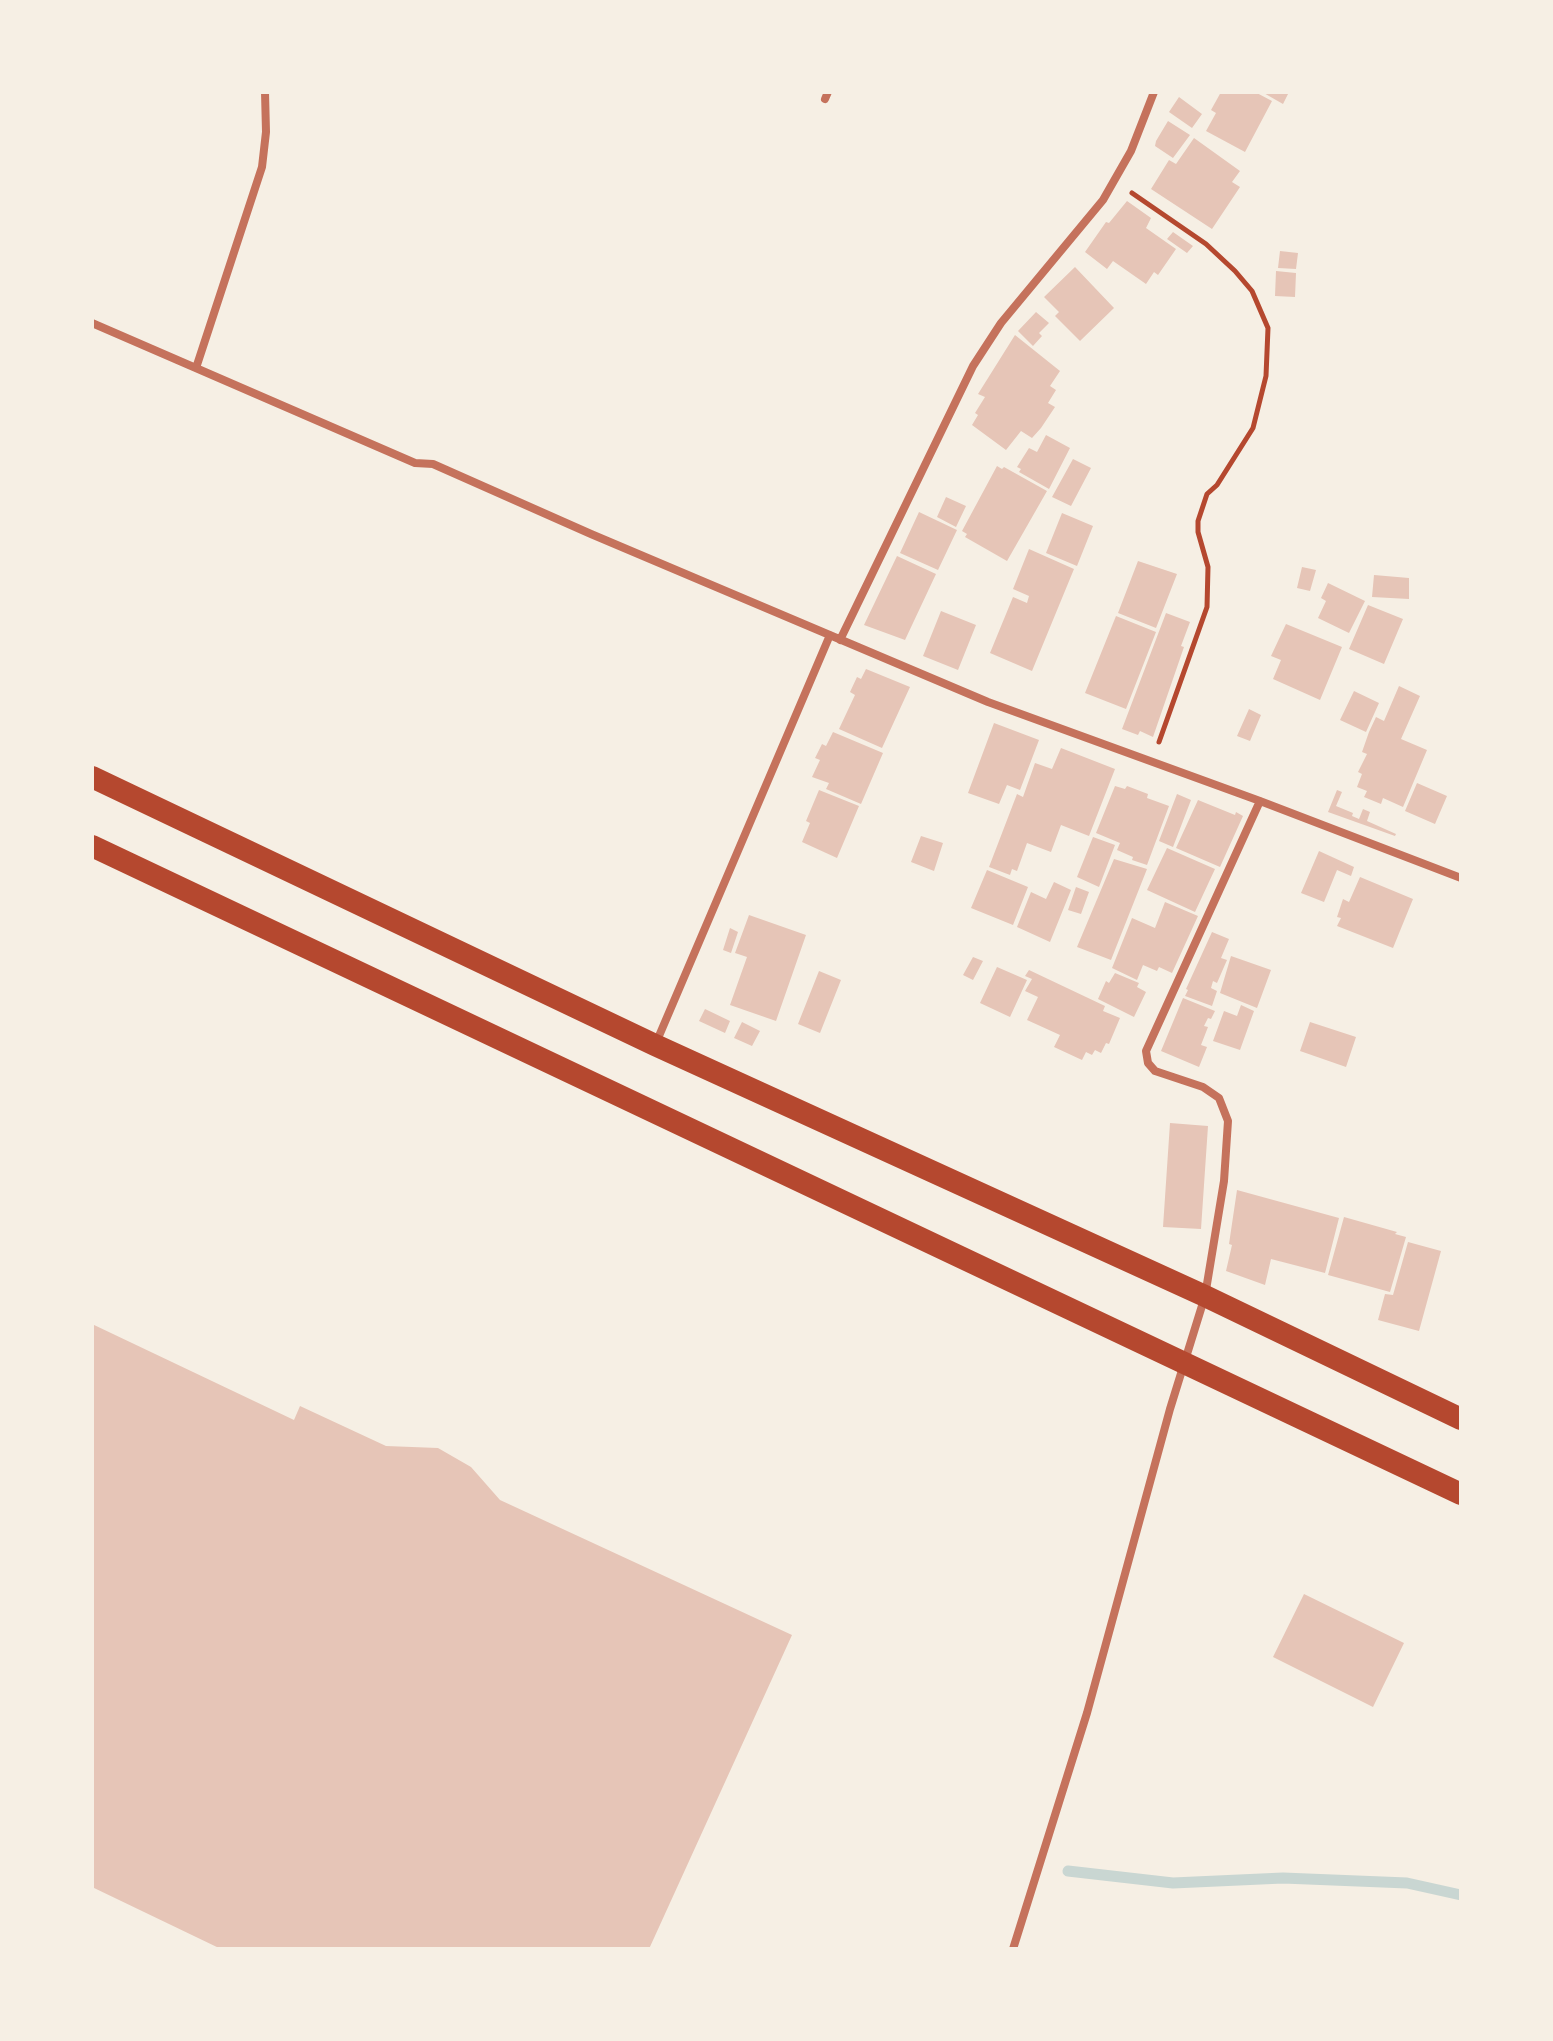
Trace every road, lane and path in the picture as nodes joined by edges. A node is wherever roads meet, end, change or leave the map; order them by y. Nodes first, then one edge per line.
1 (265, 92) edge
2 (1154, 92) edge
3 (1115, 181) junction
4 (92, 323) edge
5 (196, 368) junction
6 (830, 635) junction
7 (840, 640) junction
8 (1152, 763) junction
9 (92, 777) edge
10 (1260, 801) junction
11 (92, 846) edge
12 (1461, 878) edge
13 (655, 1045) junction
14 (1205, 1296) junction
15 (1186, 1363) junction
16 (1461, 1419) edge
17 (1461, 1494) edge
18 (1013, 1949) edge

1 - 5 street
2 - 3 street
3 - 7 street
3 - 8 path
4 - 5 street
5 - 6 street
6 - 7 street
6 - 13 street
7 - 8 street
8 - 10 street
9 - 13 highway
10 - 12 street
10 - 14 street
11 - 15 highway
13 - 14 highway
14 - 15 street
14 - 16 highway
15 - 17 highway
15 - 18 street

